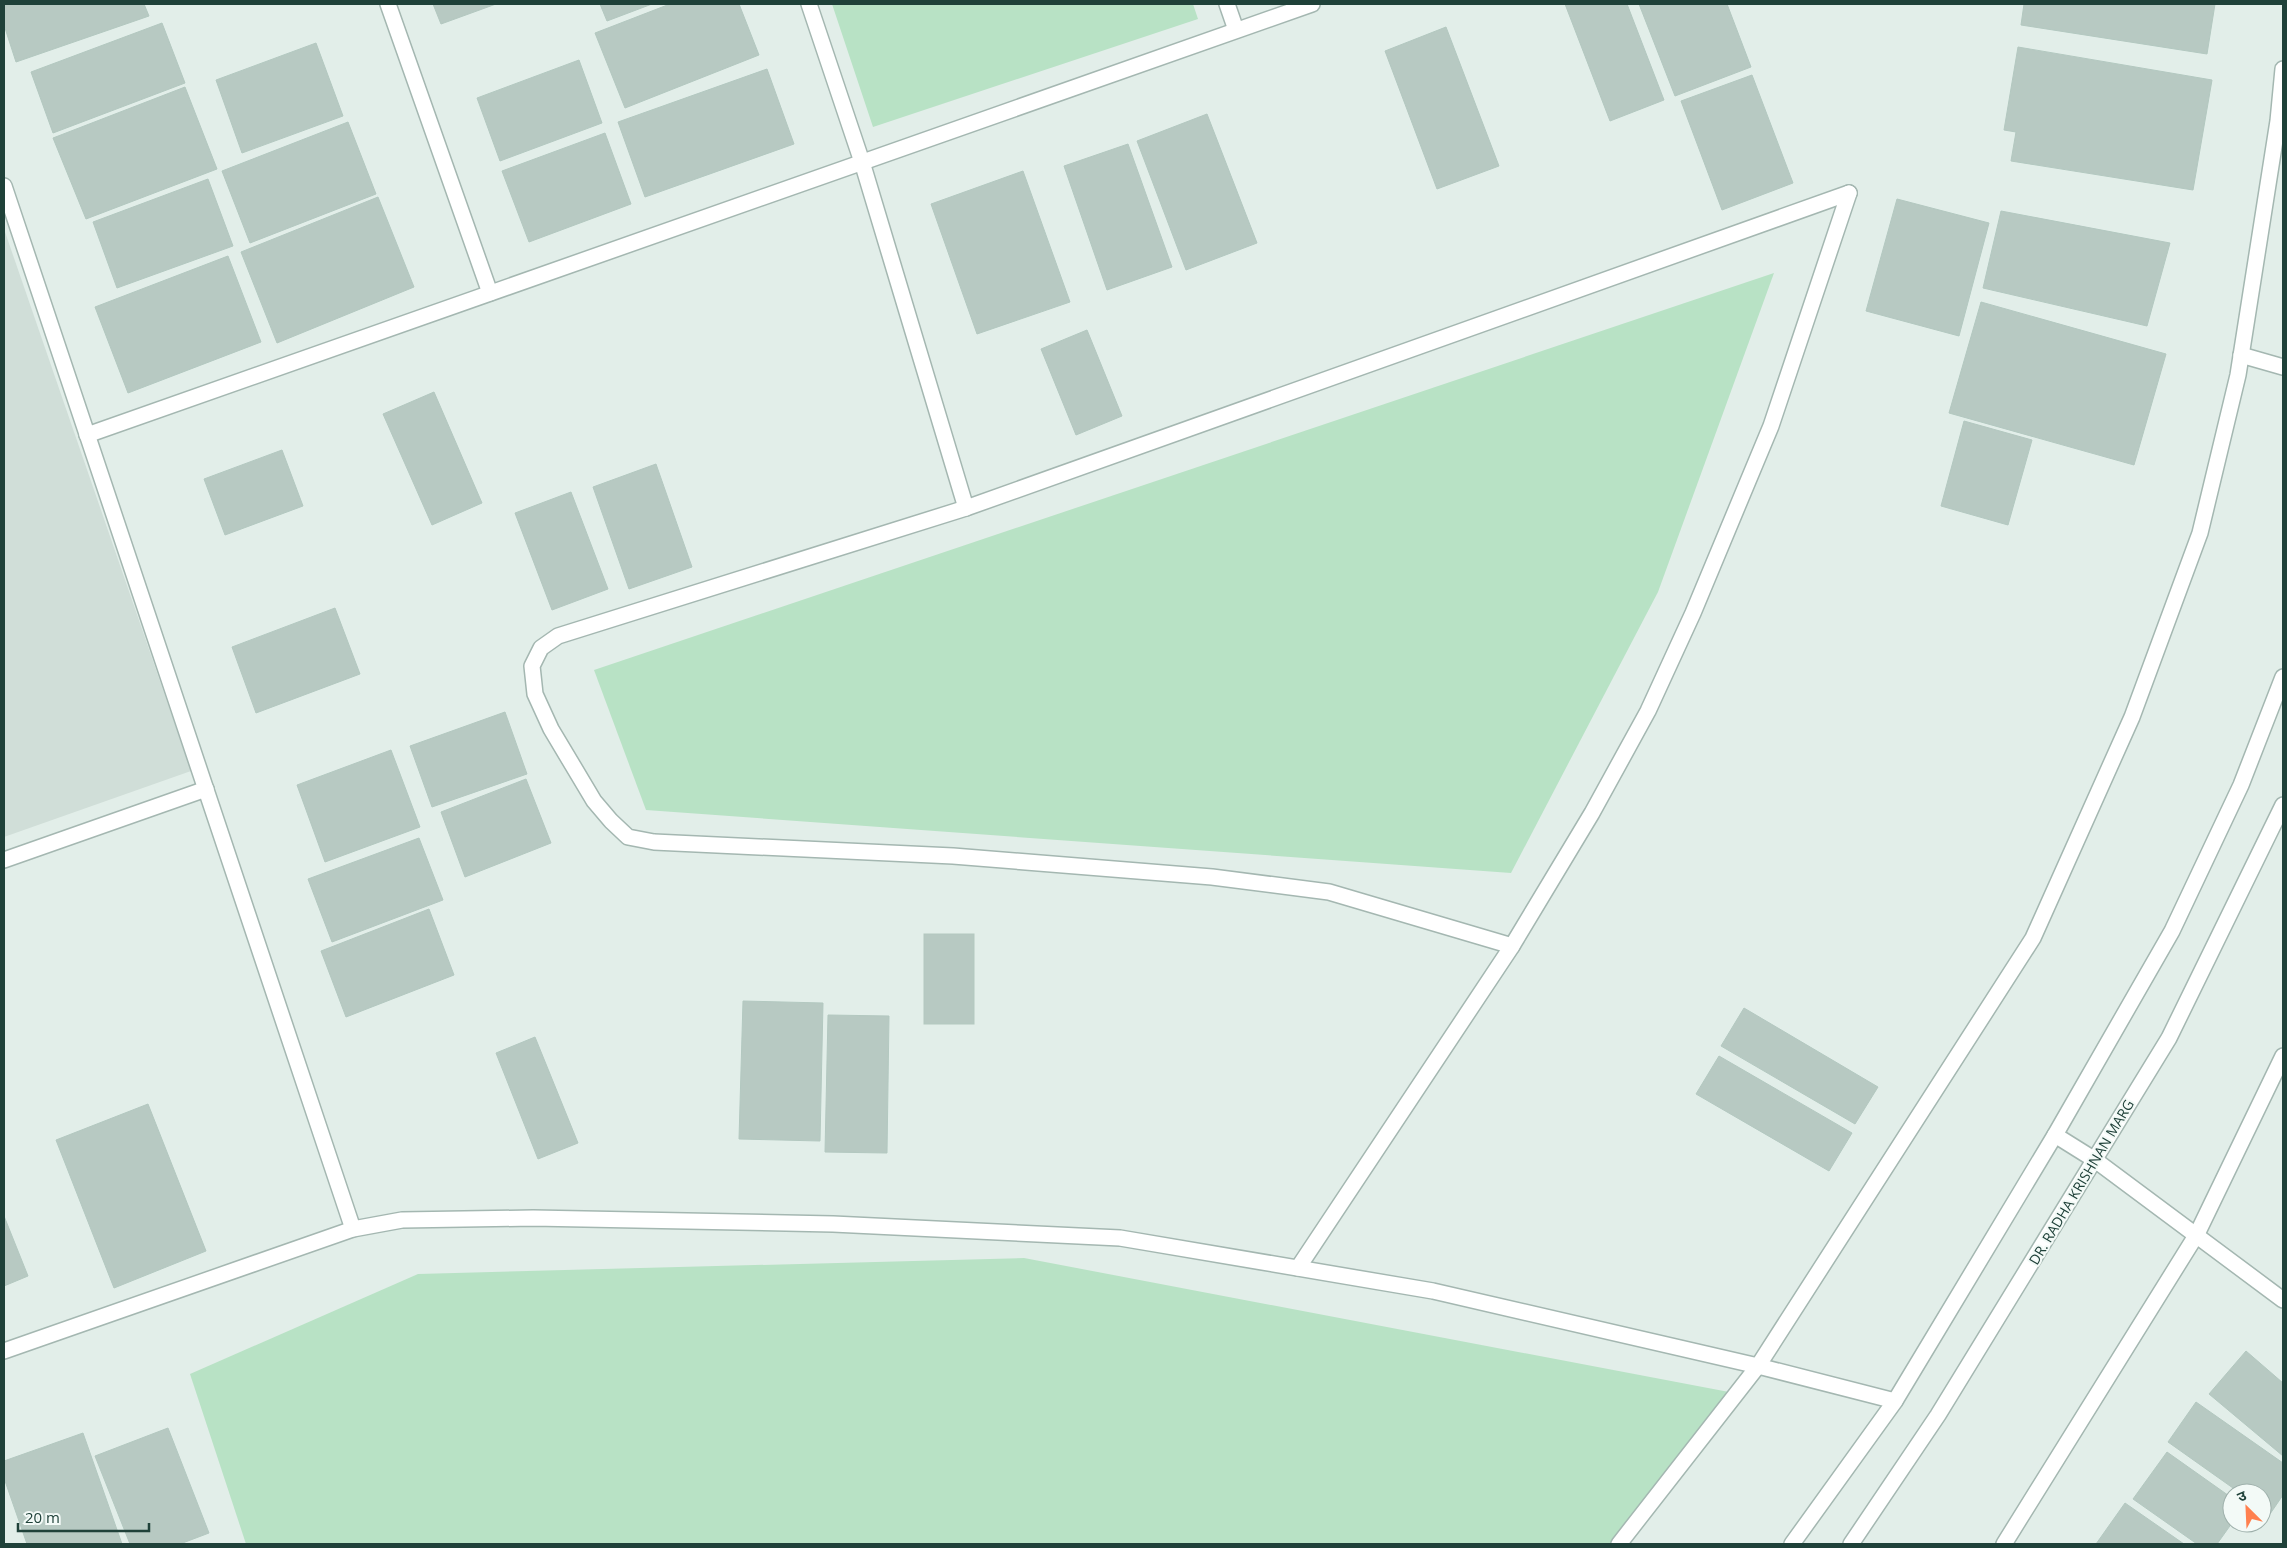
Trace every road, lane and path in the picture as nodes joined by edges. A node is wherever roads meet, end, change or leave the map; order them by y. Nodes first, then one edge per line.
1 (388, 4) edge
2 (809, 4) edge
3 (1227, 4) edge
4 (1312, 4) edge
5 (1236, 30) junction
6 (2283, 69) edge
7 (862, 162) junction
8 (4, 186) edge
9 (490, 293) junction
10 (2241, 355) junction
11 (2283, 367) edge
12 (87, 435) junction
13 (966, 508) junction
14 (2283, 677) edge
15 (206, 788) junction
16 (2283, 805) edge
17 (4, 860) edge
18 (1512, 946) junction
19 (2283, 1056) edge
20 (2055, 1135) junction
21 (2095, 1160) junction
22 (353, 1229) junction
23 (2197, 1234) junction
24 (1298, 1268) junction
25 (2283, 1300) edge
26 (4, 1351) edge
27 (1758, 1366) junction
28 (1895, 1401) junction
29 (1619, 1544) edge
30 (1792, 1544) edge
31 (1852, 1544) edge
32 (2004, 1544) edge

1 - 9 street
2 - 7 street
3 - 5 street
4 - 5 street
5 - 7 street
6 - 10 street
7 - 9 street
7 - 13 street
8 - 12 street
9 - 12 street
10 - 11 street
10 - 27 street
12 - 15 street
13 - 18 street
13 - 18 street
14 - 20 street
15 - 17 street
15 - 22 street
16 - 21 street, DR. RADHA KRISHNAN MARG
18 - 24 street
19 - 23 street
20 - 21 street
20 - 28 street
21 - 23 street
21 - 31 street, DR. RADHA KRISHNAN MARG
22 - 24 street
22 - 26 street
23 - 25 street
23 - 32 street
24 - 27 street
27 - 28 street
27 - 29 street
28 - 30 street

